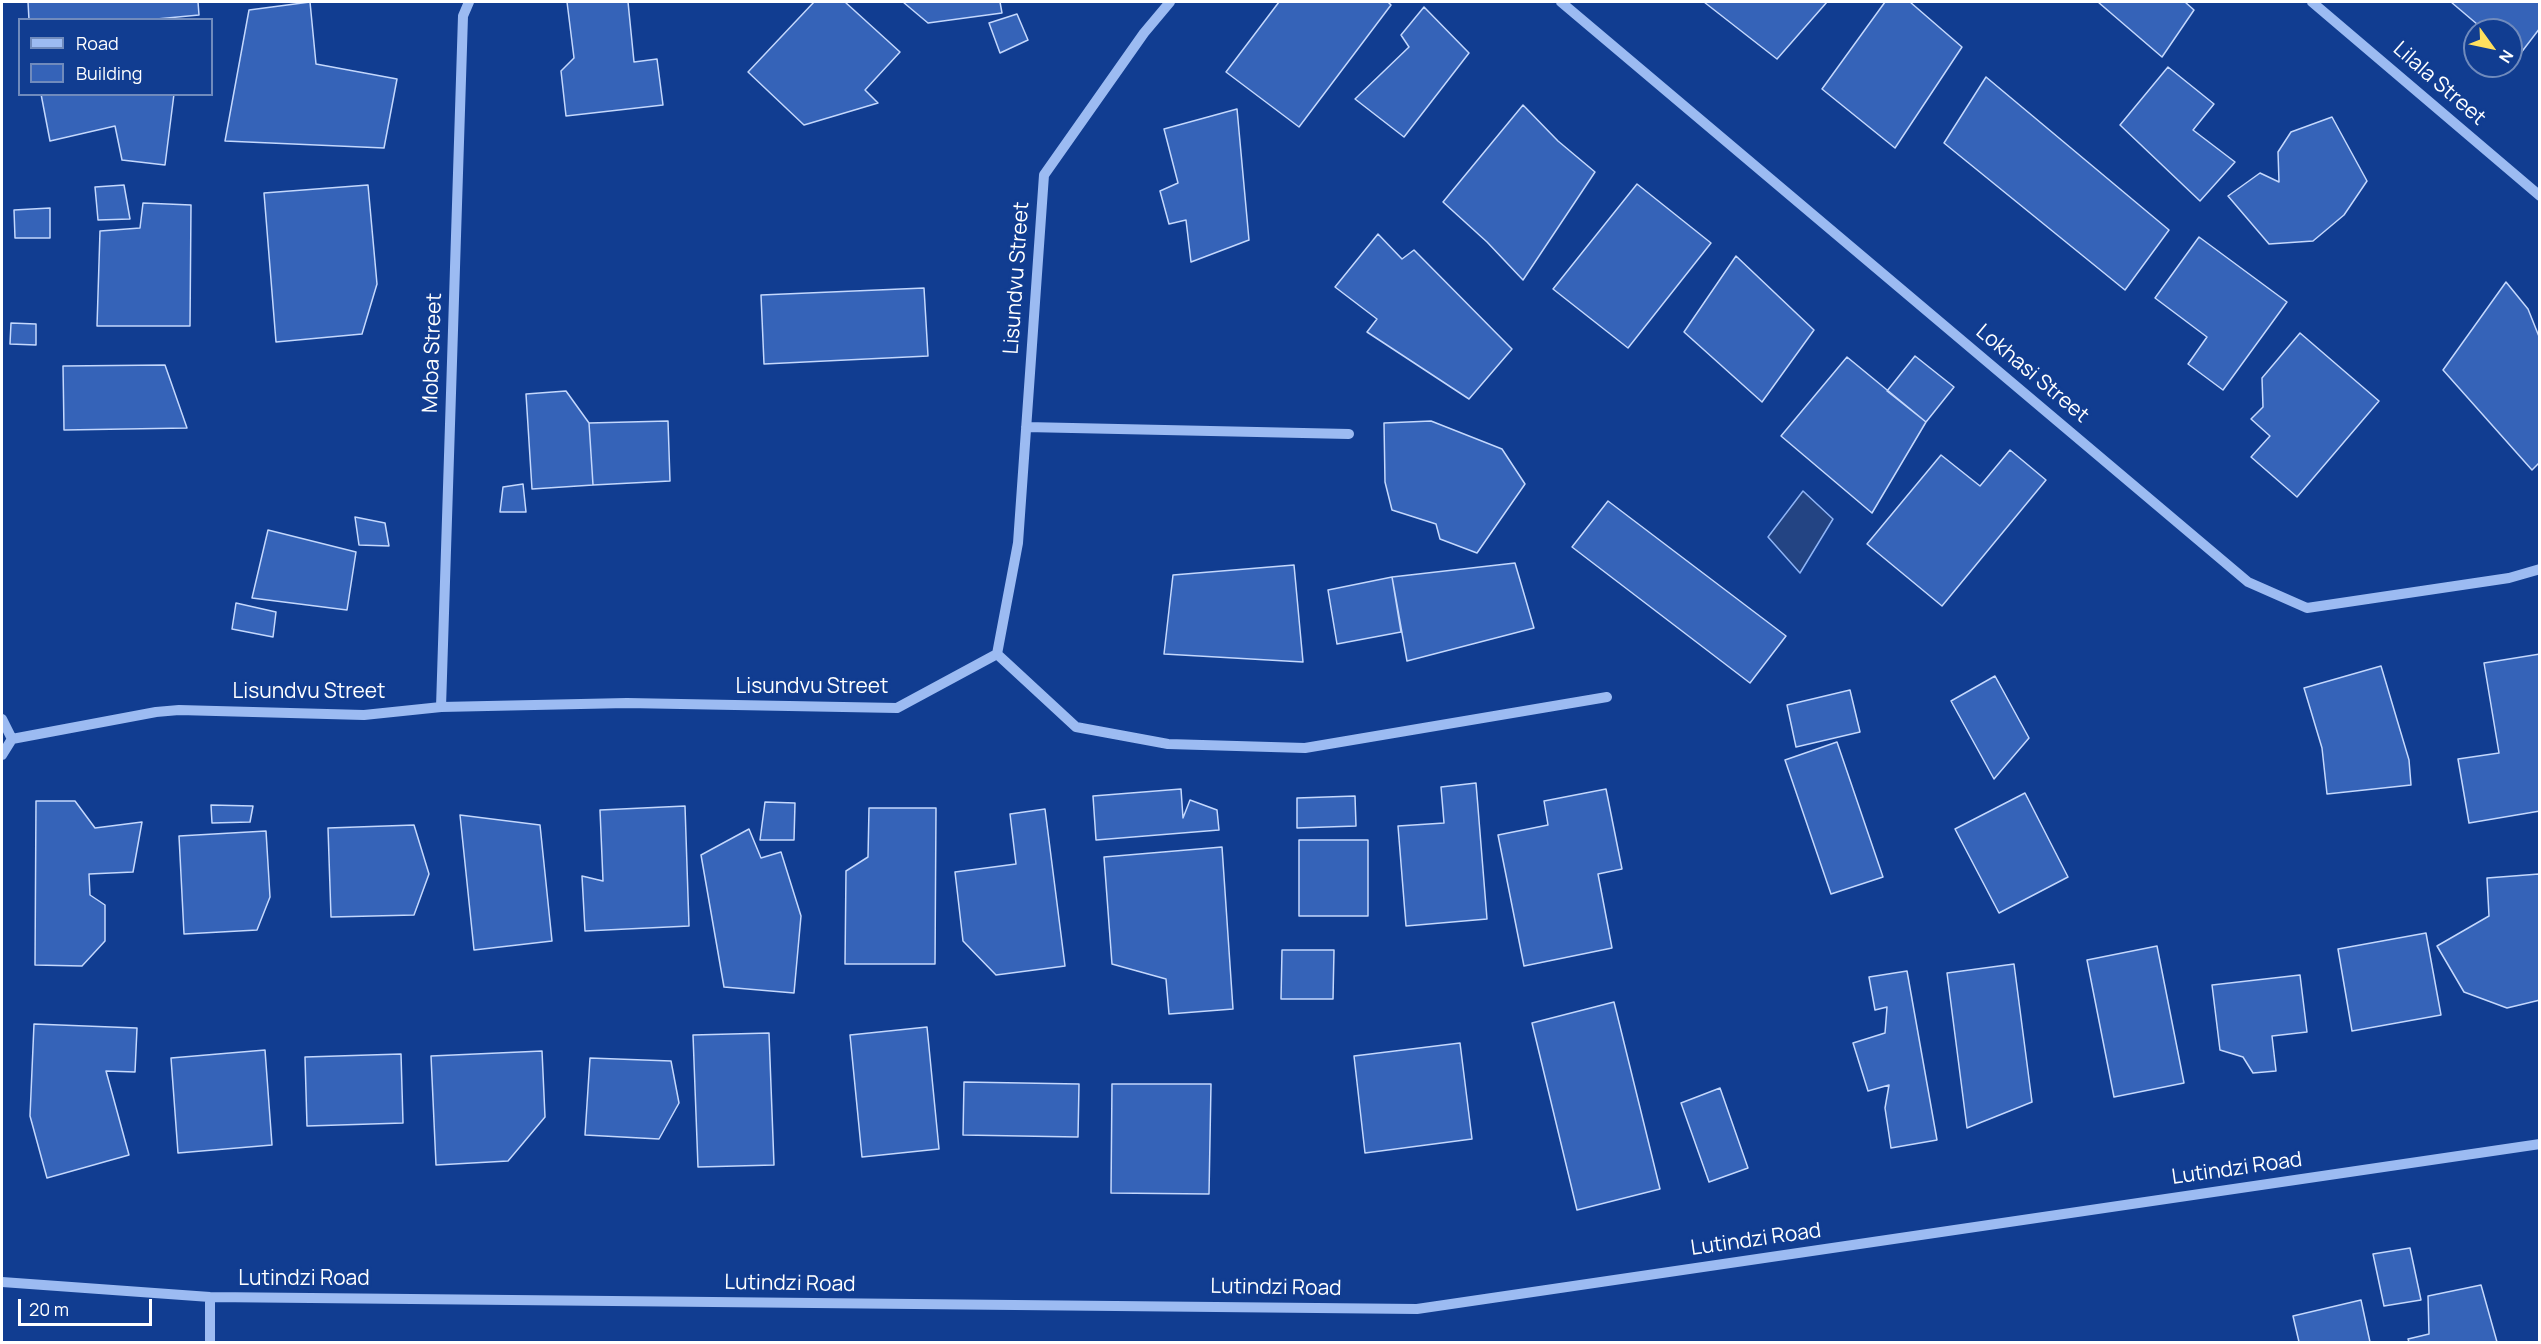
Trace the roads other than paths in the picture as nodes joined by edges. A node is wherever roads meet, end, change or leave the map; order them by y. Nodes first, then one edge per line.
1 (469, 2) edge
2 (1170, 2) edge
3 (1560, 2) edge
4 (2312, 2) edge
5 (2540, 196) edge
6 (1026, 427) junction
7 (1349, 434) dead end
8 (2540, 569) edge
9 (997, 654) junction
10 (1607, 697) dead end
11 (441, 707) junction
12 (2, 719) edge
13 (12, 739) junction
14 (2, 755) edge
15 (2540, 1144) edge
16 (2, 1282) edge
17 (210, 1298) junction
18 (210, 1342) edge

1 - 11 street, Moba Street
2 - 6 street, Lisundvu Street
3 - 8 street, Lokhasi Street
4 - 5 street, Lilala Street
6 - 7 street
6 - 9 street, Lisundvu Street
9 - 10 street
9 - 11 street, Lisundvu Street
11 - 13 street, Lisundvu Street
12 - 13 street
13 - 14 street
15 - 17 street, Lutindzi Road
16 - 17 street, Lutindzi Road
17 - 18 street

